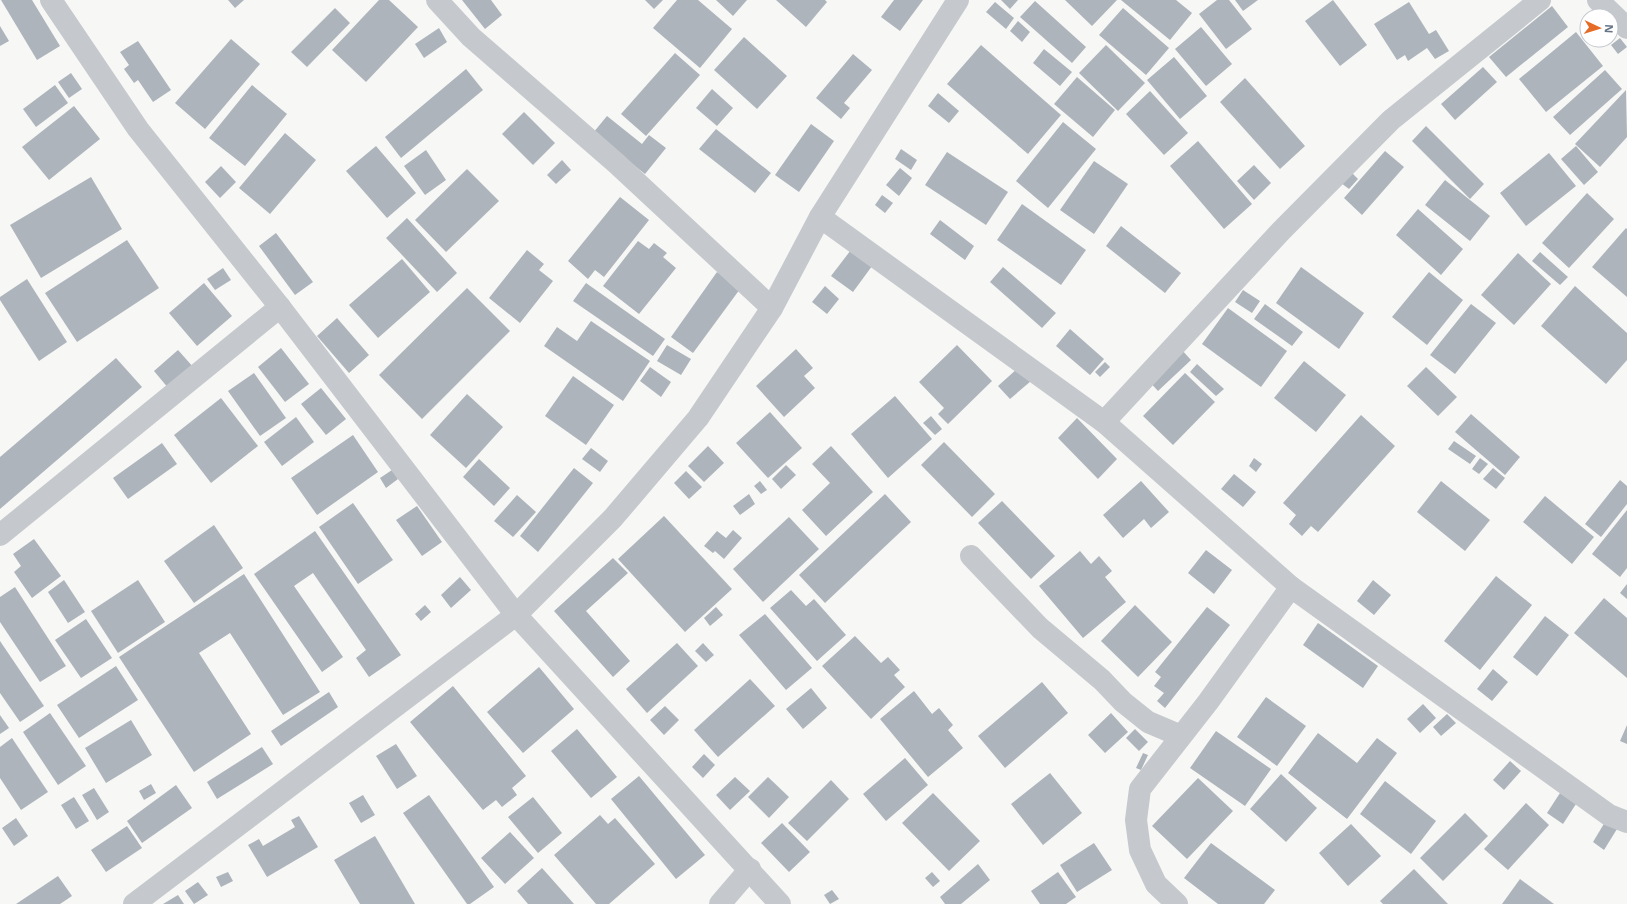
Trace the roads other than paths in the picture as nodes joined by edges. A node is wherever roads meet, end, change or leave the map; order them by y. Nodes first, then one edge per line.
1 (51, 0) edge
2 (437, 0) edge
3 (958, 0) edge
4 (1540, 0) edge
5 (1598, 0) edge
6 (1627, 28) edge
7 (820, 217) junction
8 (280, 307) junction
9 (772, 308) junction
10 (1104, 422) junction
11 (0, 535) edge
12 (971, 556) dead end
13 (1291, 587) junction
14 (516, 616) junction
15 (1181, 736) junction
16 (1627, 822) edge
17 (750, 869) junction
18 (134, 904) edge
19 (720, 904) edge
20 (780, 904) edge
21 (1177, 904) edge

1 - 8 street
2 - 9 street
3 - 7 street
4 - 10 street
5 - 6 street
7 - 9 street
7 - 10 street
8 - 11 street
8 - 14 street
9 - 14 street
10 - 13 street
12 - 15 street
13 - 15 street
13 - 16 street
14 - 17 street
14 - 18 street
15 - 21 street
17 - 19 street
17 - 20 street

